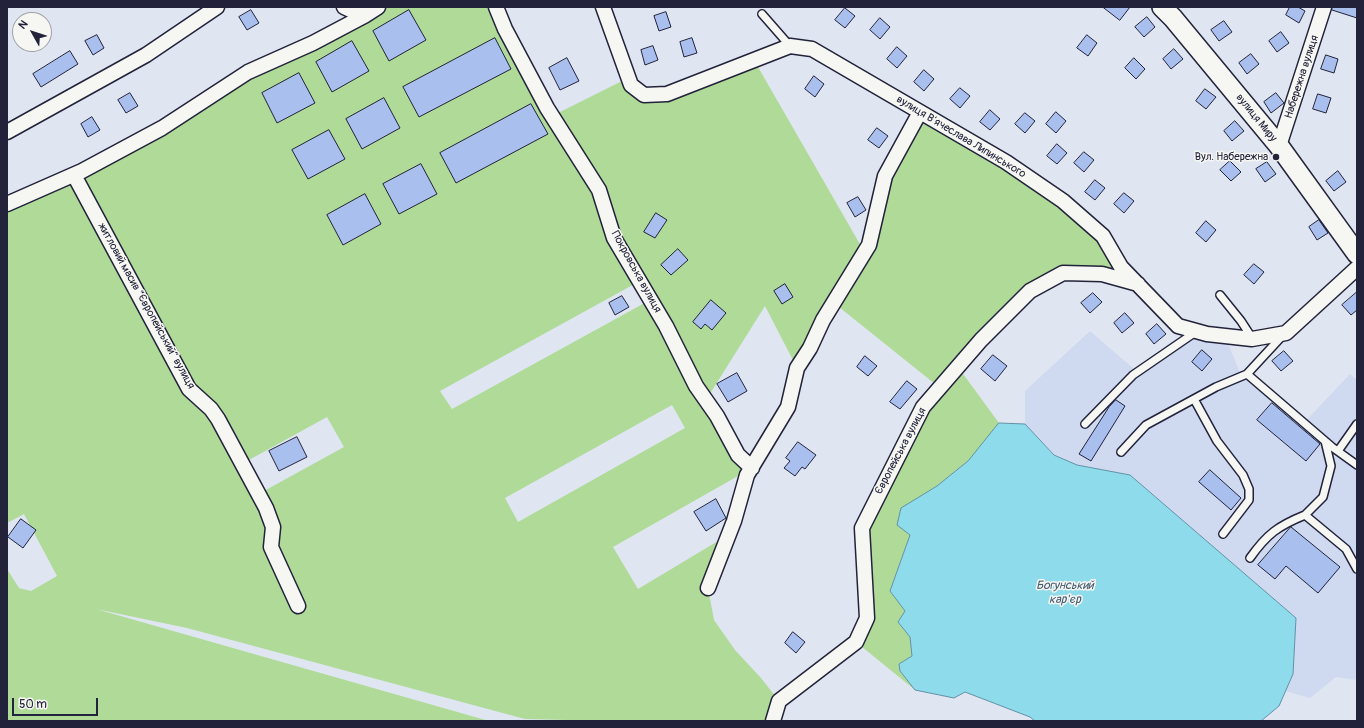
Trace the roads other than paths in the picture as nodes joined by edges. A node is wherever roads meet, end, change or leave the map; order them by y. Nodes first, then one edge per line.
1 (217, 7) edge
2 (344, 7) edge
3 (378, 7) edge
4 (496, 7) edge
5 (603, 7) edge
6 (1162, 7) edge
7 (1324, 7) edge
8 (762, 14) dead end
9 (364, 16) junction
10 (790, 46) junction
11 (920, 112) junction
12 (7, 132) edge
13 (1279, 146) junction
14 (74, 175) junction
15 (7, 204) edge
16 (1355, 247) edge
17 (1357, 268) edge
18 (1138, 284) junction
19 (1220, 295) dead end
20 (1197, 331) junction
21 (1286, 333) junction
22 (1252, 339) junction
23 (1247, 374) junction
24 (1194, 399) junction
25 (1085, 424) dead end
26 (1357, 424) edge
27 (1325, 441) junction
28 (1338, 451) junction
29 (1121, 452) dead end
30 (1357, 465) edge
31 (752, 468) junction
32 (1306, 515) junction
33 (1223, 534) dead end
34 (1250, 558) dead end
35 (1357, 569) edge
36 (708, 588) dead end
37 (298, 606) dead end
38 (774, 721) edge

1 - 12 street
2 - 9 street
3 - 9 street
4 - 31 street, Покровська вулиця
5 - 10 street, вулиця Вʼячеслава Липинського
6 - 13 street, вулиця Миру
7 - 13 street, Набережна вулиця
8 - 10 lane
9 - 14 street
10 - 11 street, вулиця Вʼячеслава Липинського
11 - 18 street, вулиця Вʼячеслава Липинського
11 - 31 street
13 - 16 street, вулиця Миру
14 - 15 street
14 - 37 street, житловий масив “Європейський“ вулиця
17 - 21 street
18 - 20 street, вулиця Вʼячеслава Липинського
18 - 38 street, Європейська вулиця
19 - 22 lane
20 - 22 street, вулиця Вʼячеслава Липинського
20 - 25 lane
21 - 22 street, вулиця Вʼячеслава Липинського
21 - 23 lane
23 - 24 lane
23 - 27 lane
24 - 29 lane
24 - 33 lane
26 - 28 lane
27 - 28 lane
27 - 32 lane
28 - 30 lane
31 - 36 street
32 - 34 lane
32 - 35 lane

